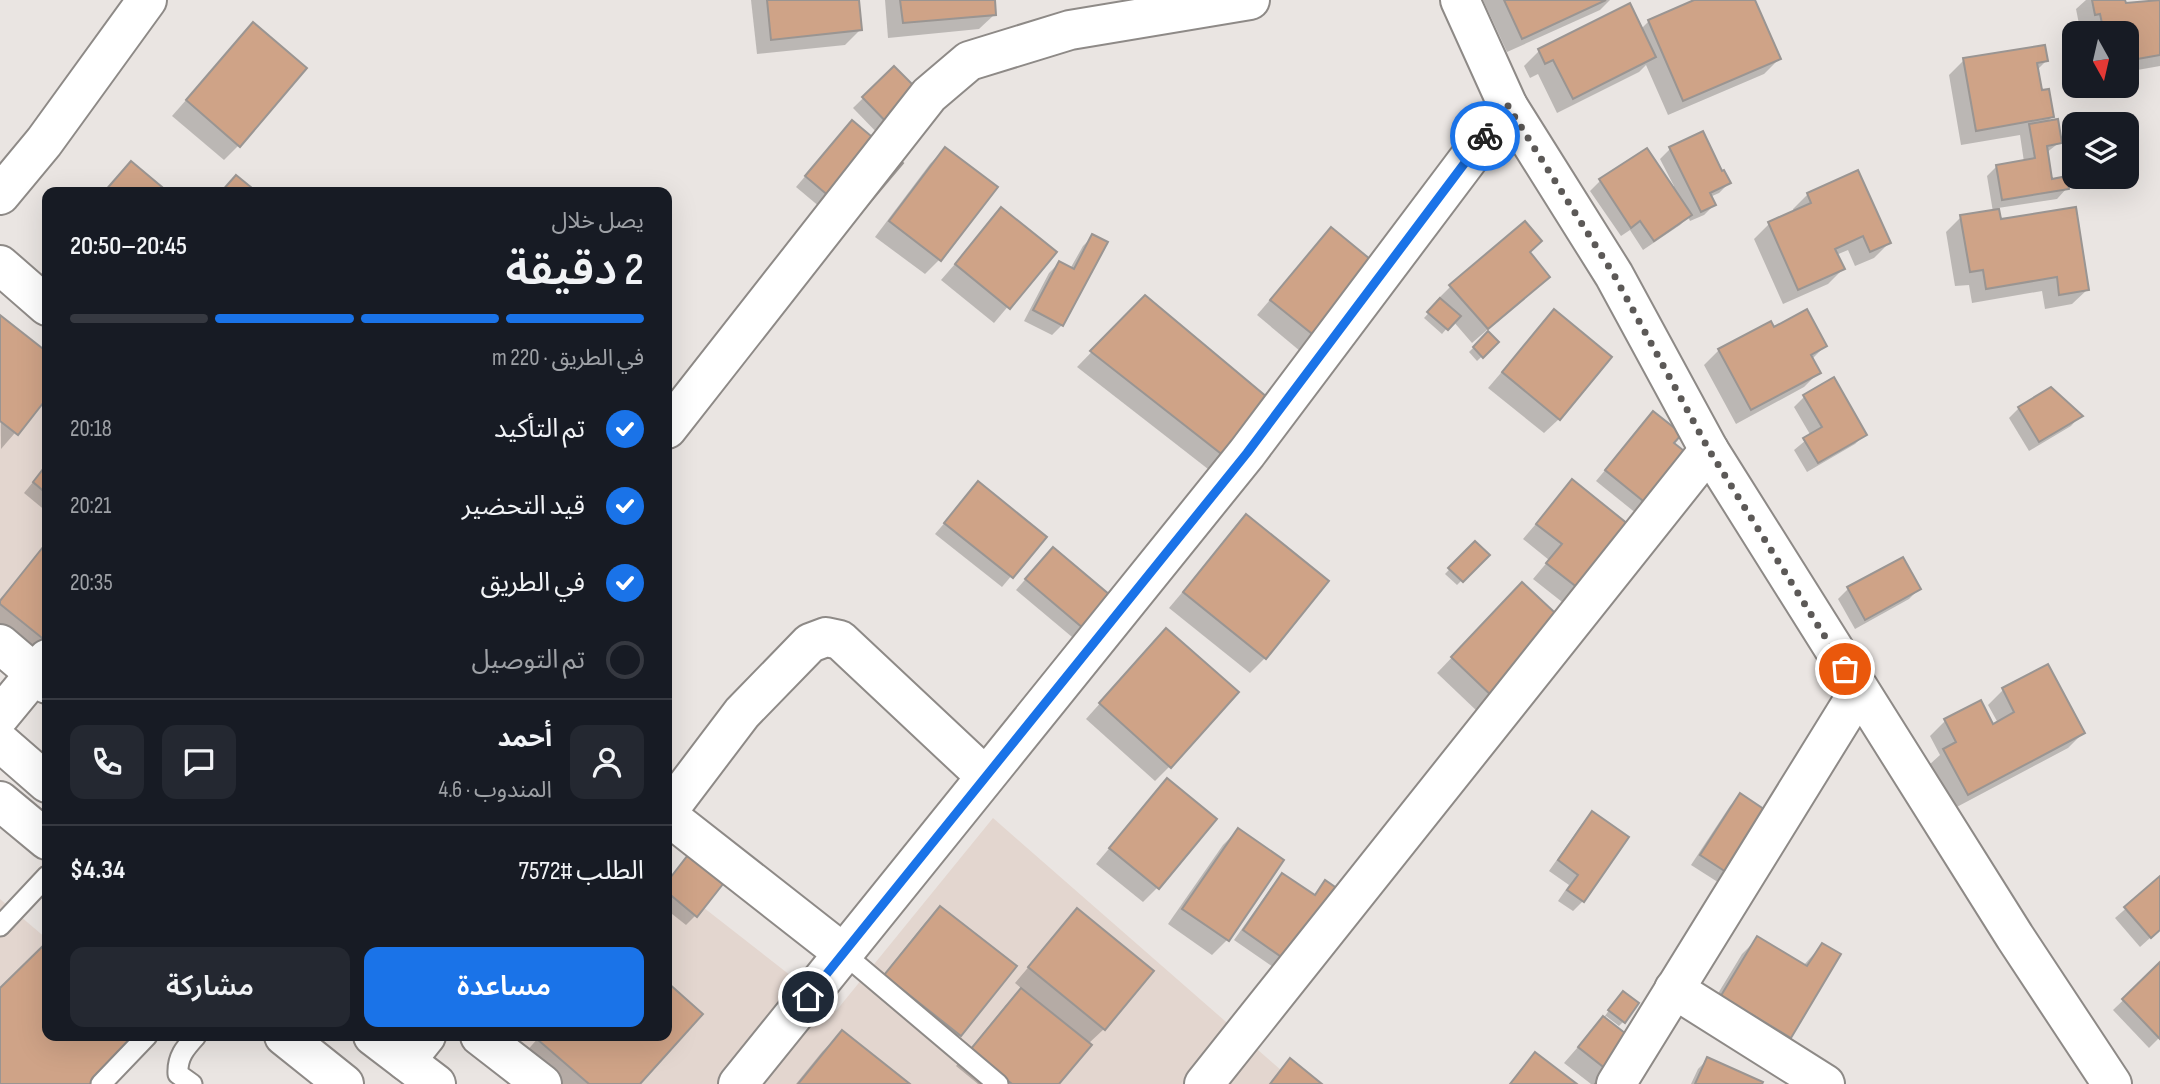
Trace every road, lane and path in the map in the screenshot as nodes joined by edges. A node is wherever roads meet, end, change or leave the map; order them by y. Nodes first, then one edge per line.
1 (147, 0) edge
2 (1460, 0) edge
3 (1238, 1) edge
4 (1067, 15) edge
5 (1508, 106) junction
6 (0, 195) edge
7 (0, 265) edge
8 (42, 302) edge
9 (672, 423) edge
10 (1709, 450) junction
11 (0, 645) edge
12 (42, 671) edge
13 (42, 673) edge
14 (1859, 691) junction
15 (0, 716) edge
16 (0, 742) edge
17 (985, 776) junction
18 (42, 779) edge
19 (0, 801) edge
20 (672, 807) edge
21 (672, 818) edge
22 (42, 836) edge
23 (42, 881) edge
24 (0, 926) edge
25 (843, 953) junction
26 (1674, 989) junction
27 (141, 1041) edge
28 (192, 1041) edge
29 (290, 1041) edge
30 (390, 1041) edge
31 (495, 1041) edge
32 (416, 1049) edge
33 (102, 1084) edge
34 (192, 1084) edge
35 (344, 1084) edge
36 (436, 1084) edge
37 (542, 1084) edge
38 (738, 1084) edge
39 (998, 1084) edge
40 (1204, 1084) edge
41 (1616, 1084) edge
42 (1825, 1084) edge
43 (2112, 1084) edge

1 - 6 main road
2 - 5 main road
3 - 4 main road
4 - 9 main road
5 - 10 main road
5 - 17 main road
7 - 8 main road
10 - 14 main road
10 - 40 main road
11 - 12 main road
13 - 15 main road
14 - 26 main road
14 - 43 main road
16 - 18 main road
17 - 20 main road
17 - 25 main road
19 - 22 main road
21 - 25 main road
23 - 24 lane
25 - 38 main road
25 - 39 lane
26 - 41 main road
26 - 42 main road
27 - 33 lane
28 - 34 lane
29 - 35 main road
30 - 32 main road
31 - 37 main road
32 - 36 main road

